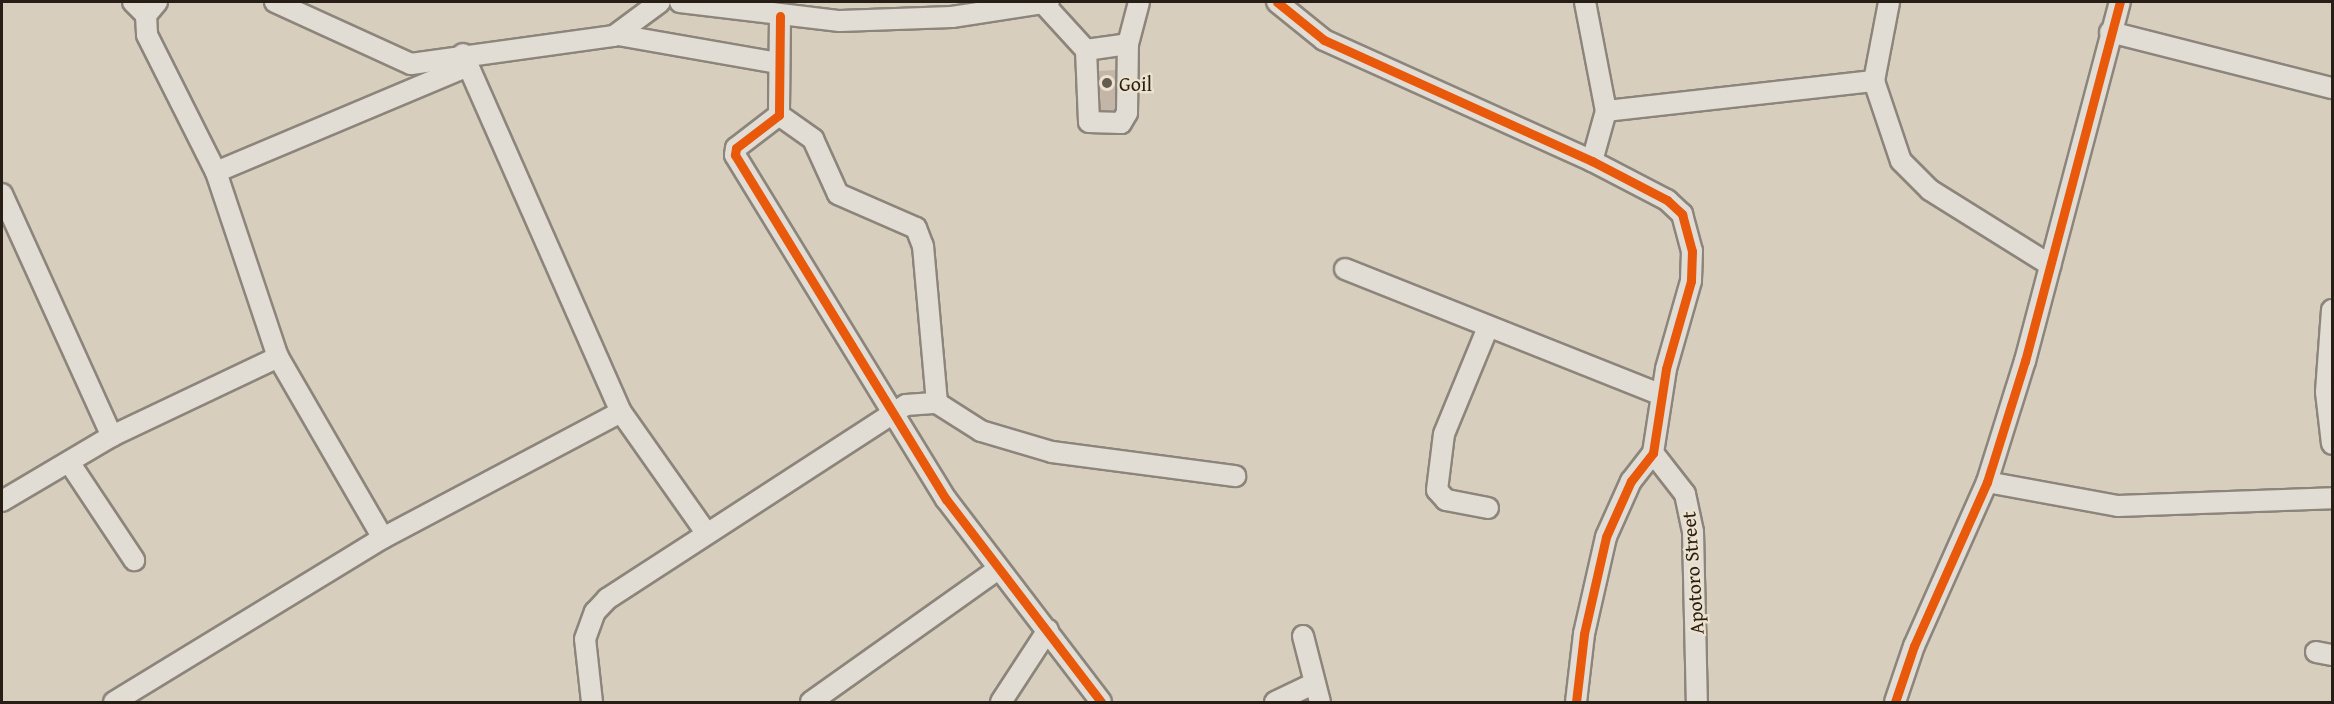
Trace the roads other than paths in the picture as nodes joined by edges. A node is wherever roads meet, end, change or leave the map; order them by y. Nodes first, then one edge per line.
1 (275, 2) edge
2 (660, 2) edge
3 (680, 2) edge
4 (1046, 2) edge
5 (1139, 2) edge
6 (1277, 2) edge
7 (1585, 2) edge
8 (1889, 2) edge
9 (2120, 2) edge
10 (145, 6) edge
11 (780, 16) junction
12 (2110, 32) junction
13 (618, 35) junction
14 (1128, 44) junction
15 (1086, 50) junction
16 (465, 60) junction
17 (779, 63) junction
18 (1874, 81) junction
19 (2332, 88) edge
20 (1606, 111) junction
21 (779, 115) junction
22 (1592, 161) junction
23 (216, 172) junction
24 (2, 194) edge
25 (2050, 265) junction
26 (1345, 269) dead end
27 (2332, 310) edge
28 (1488, 327) junction
29 (278, 357) junction
30 (1661, 396) junction
31 (937, 403) junction
32 (621, 412) junction
33 (891, 412) junction
34 (112, 436) junction
35 (2332, 444) edge
36 (1653, 453) junction
37 (69, 462) junction
38 (1235, 476) dead end
39 (1987, 482) junction
40 (2332, 498) edge
41 (2, 501) edge
42 (1488, 508) dead end
43 (705, 531) junction
44 (383, 538) junction
45 (134, 560) dead end
46 (998, 569) junction
47 (1048, 630) junction
48 (1303, 636) dead end
49 (1315, 683) junction
50 (114, 702) edge
51 (592, 702) edge
52 (811, 702) edge
53 (1001, 702) edge
54 (1101, 702) edge
55 (1275, 702) edge
56 (1320, 702) edge
57 (1576, 702) edge
58 (1696, 702) edge
59 (1895, 702) edge

1 - 16 street
2 - 13 street
3 - 11 street
4 - 11 street
4 - 15 street
5 - 14 street
6 - 22 street
7 - 20 street
8 - 18 street
9 - 12 street
10 - 23 street
11 - 17 street
12 - 19 street
12 - 25 street
13 - 16 street
13 - 17 street
14 - 15 street
14 - 15 street
16 - 23 street
16 - 32 street
17 - 21 street
18 - 20 street
18 - 25 street
20 - 22 street
21 - 31 street
21 - 33 street
22 - 30 street
23 - 29 street
24 - 34 street
25 - 39 street
26 - 28 street
27 - 35 street
28 - 30 street
28 - 42 street
29 - 34 street
29 - 44 street
30 - 36 street
31 - 33 street
31 - 38 street
32 - 43 street
32 - 44 street
33 - 43 street
33 - 46 street
34 - 37 street
36 - 57 street
36 - 58 street, Apotoro Street
37 - 41 street
37 - 45 street
39 - 40 street
39 - 59 street
43 - 51 street
44 - 50 street
46 - 47 street
46 - 52 street
47 - 53 street
47 - 54 street
48 - 49 street
49 - 55 street
49 - 56 street

